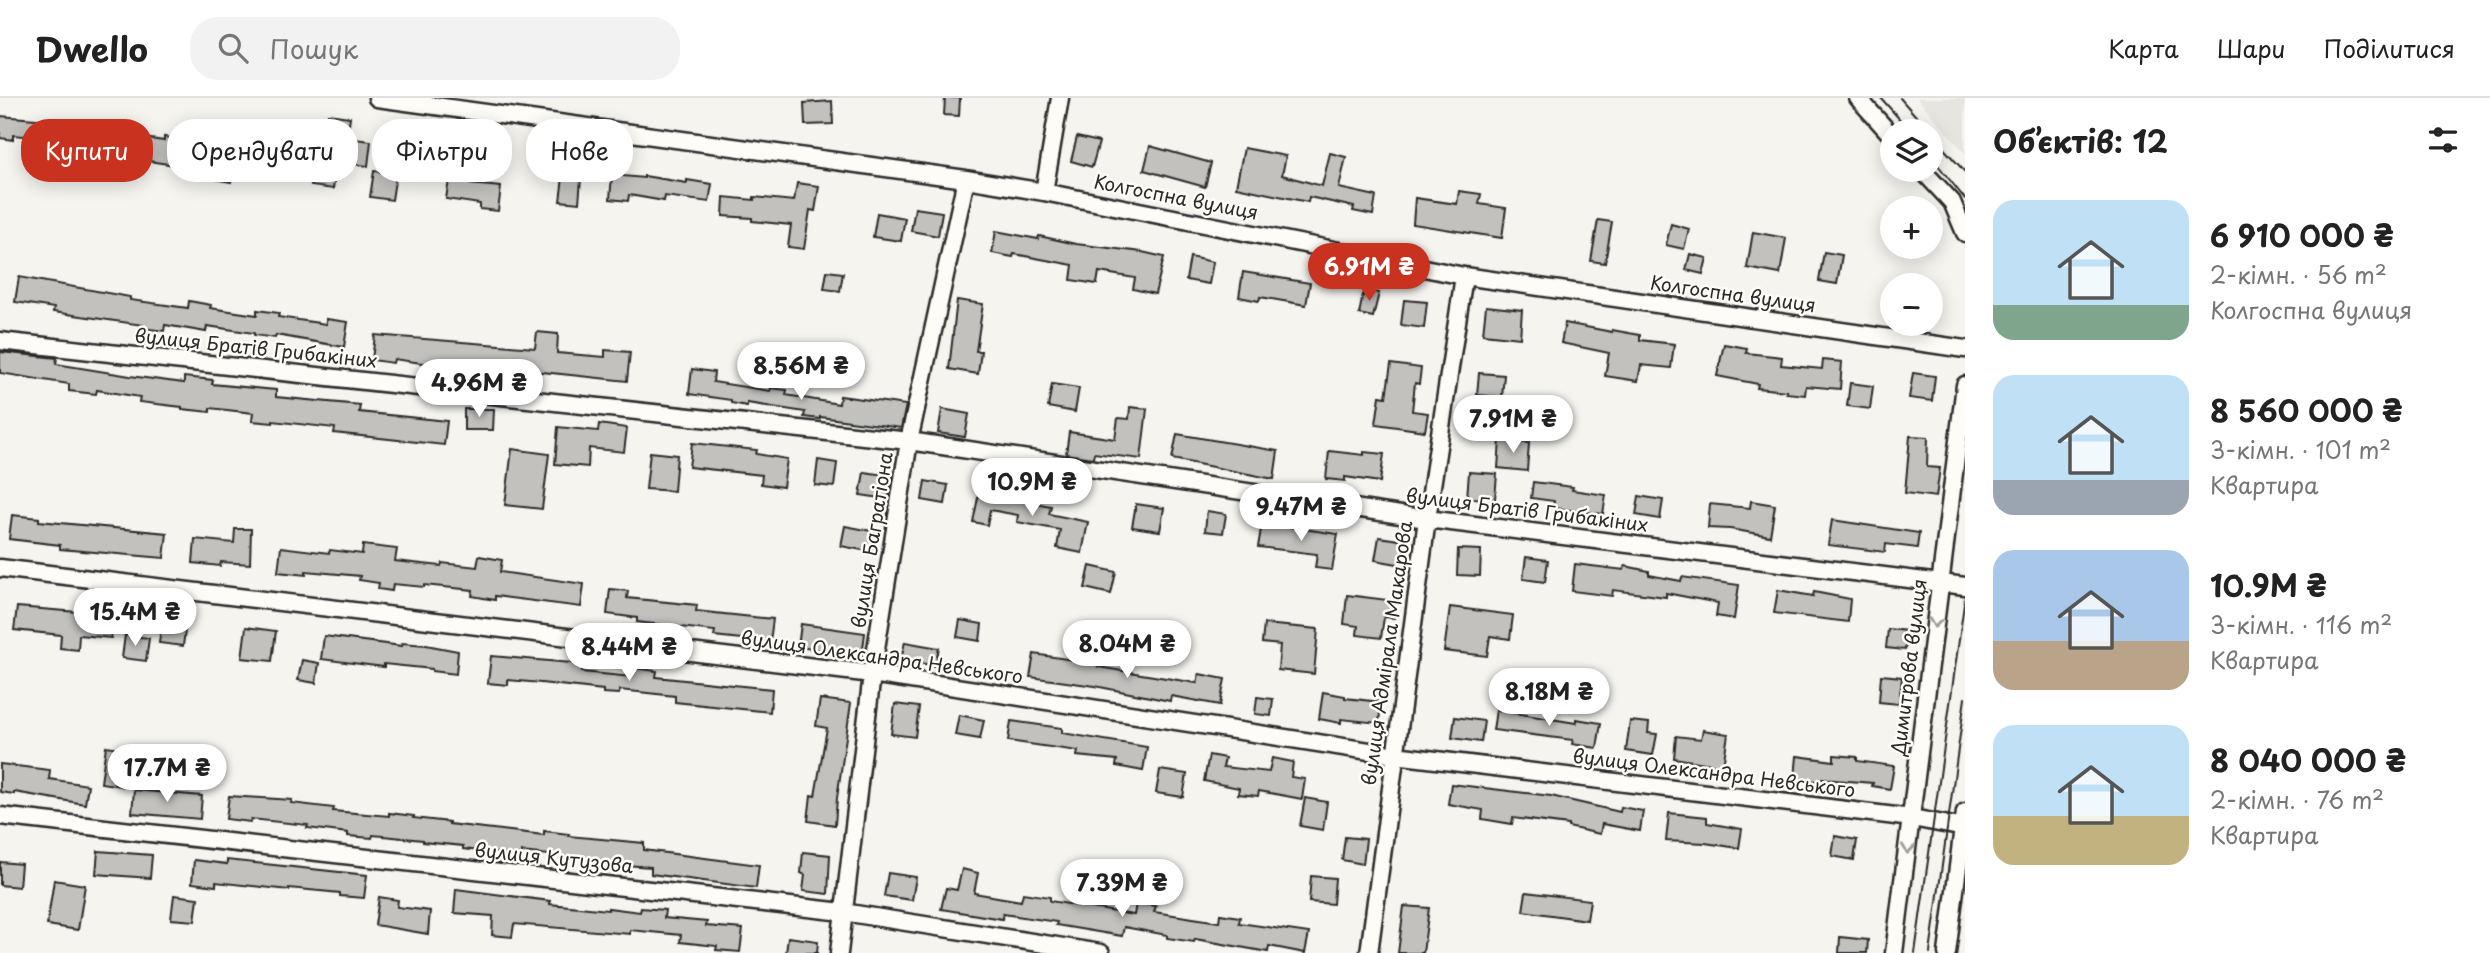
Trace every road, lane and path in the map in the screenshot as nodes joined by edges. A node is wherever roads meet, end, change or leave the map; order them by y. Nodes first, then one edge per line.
1 (377, 98) edge
2 (1060, 98) edge
3 (1858, 98) edge
4 (1880, 123) edge
5 (966, 179) junction
6 (1933, 182) edge
7 (1044, 192) junction
8 (1965, 233) edge
9 (1464, 276) junction
10 (0, 341) edge
11 (1965, 349) edge
12 (1965, 385) edge
13 (909, 441) junction
14 (1427, 519) junction
15 (0, 568) edge
16 (1940, 583) junction
17 (1965, 586) edge
18 (872, 674) junction
19 (1395, 755) junction
20 (0, 816) edge
21 (1912, 818) junction
22 (1964, 822) edge
23 (843, 912) junction
24 (839, 953) edge
25 (1101, 953) edge
26 (1368, 953) edge
27 (1894, 953) edge
28 (1947, 953) edge

1 - 5 street, Колгоспна вулиця
2 - 7 street
3 - 4 street
5 - 7 street, Колгоспна вулиця
5 - 13 street, вулиця Багратіона
6 - 8 street
7 - 9 street, Колгоспна вулиця
9 - 11 street, Колгоспна вулиця
9 - 14 street, вулиця Адмірала Макарова
10 - 13 street, вулиця Братів Грибакіних
12 - 16 street, Димитрова вулиця
13 - 14 street, вулиця Братів Грибакіних
13 - 18 street, вулиця Багратіона
14 - 16 street, вулиця Братів Грибакіних
14 - 19 street, вулиця Адмірала Макарова
15 - 18 street, вулиця Олександра Невського
16 - 17 street, вулиця Братів Грибакіних
16 -> 21 street, Димитрова вулиця
18 - 19 street, вулиця Олександра Невського
18 - 23 street, вулиця Багратіона
19 - 21 street, вулиця Олександра Невського
19 - 26 street, вулиця Адмірала Макарова
20 - 23 street, вулиця Кутузова
21 - 22 street, вулиця Олександра Невського
21 -> 27 street, Димитрова вулиця
22 - 28 street
23 - 24 street, вулиця Багратіона
23 - 25 street, вулиця Кутузова

